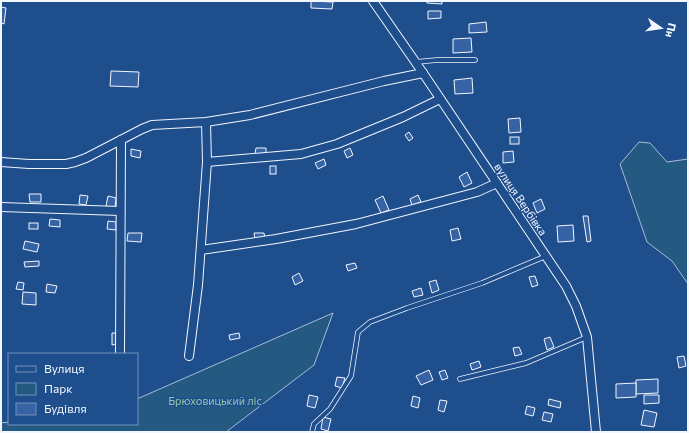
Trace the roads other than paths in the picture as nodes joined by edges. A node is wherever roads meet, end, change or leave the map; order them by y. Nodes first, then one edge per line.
1 (373, 1) edge
2 (475, 60) dead end
3 (415, 62) junction
4 (423, 73) junction
5 (440, 99) junction
6 (206, 122) junction
7 (121, 140) junction
8 (1, 162) edge
9 (207, 162) junction
10 (497, 183) junction
11 (1, 207) edge
12 (120, 211) junction
13 (200, 250) junction
14 (546, 256) junction
15 (587, 338) junction
16 (120, 353) edge
17 (189, 356) dead end
18 (460, 379) dead end
19 (312, 432) edge
20 (596, 432) edge

1 - 3 street, вулиця Вербівка
2 - 3 lane
3 - 4 street, вулиця Вербівка
4 - 5 street, вулиця Вербівка
4 - 6 street
5 - 9 street
5 - 10 street, вулиця Вербівка
6 - 7 street
6 - 9 street
7 - 8 street
7 - 12 street
9 - 13 street
10 - 13 street
10 - 14 street, вулиця Вербівка
11 - 12 street
12 - 16 street
13 - 17 street
14 - 15 street, вулиця Вербівка
14 - 19 lane
15 - 18 lane
15 - 20 street, вулиця Вербівка

